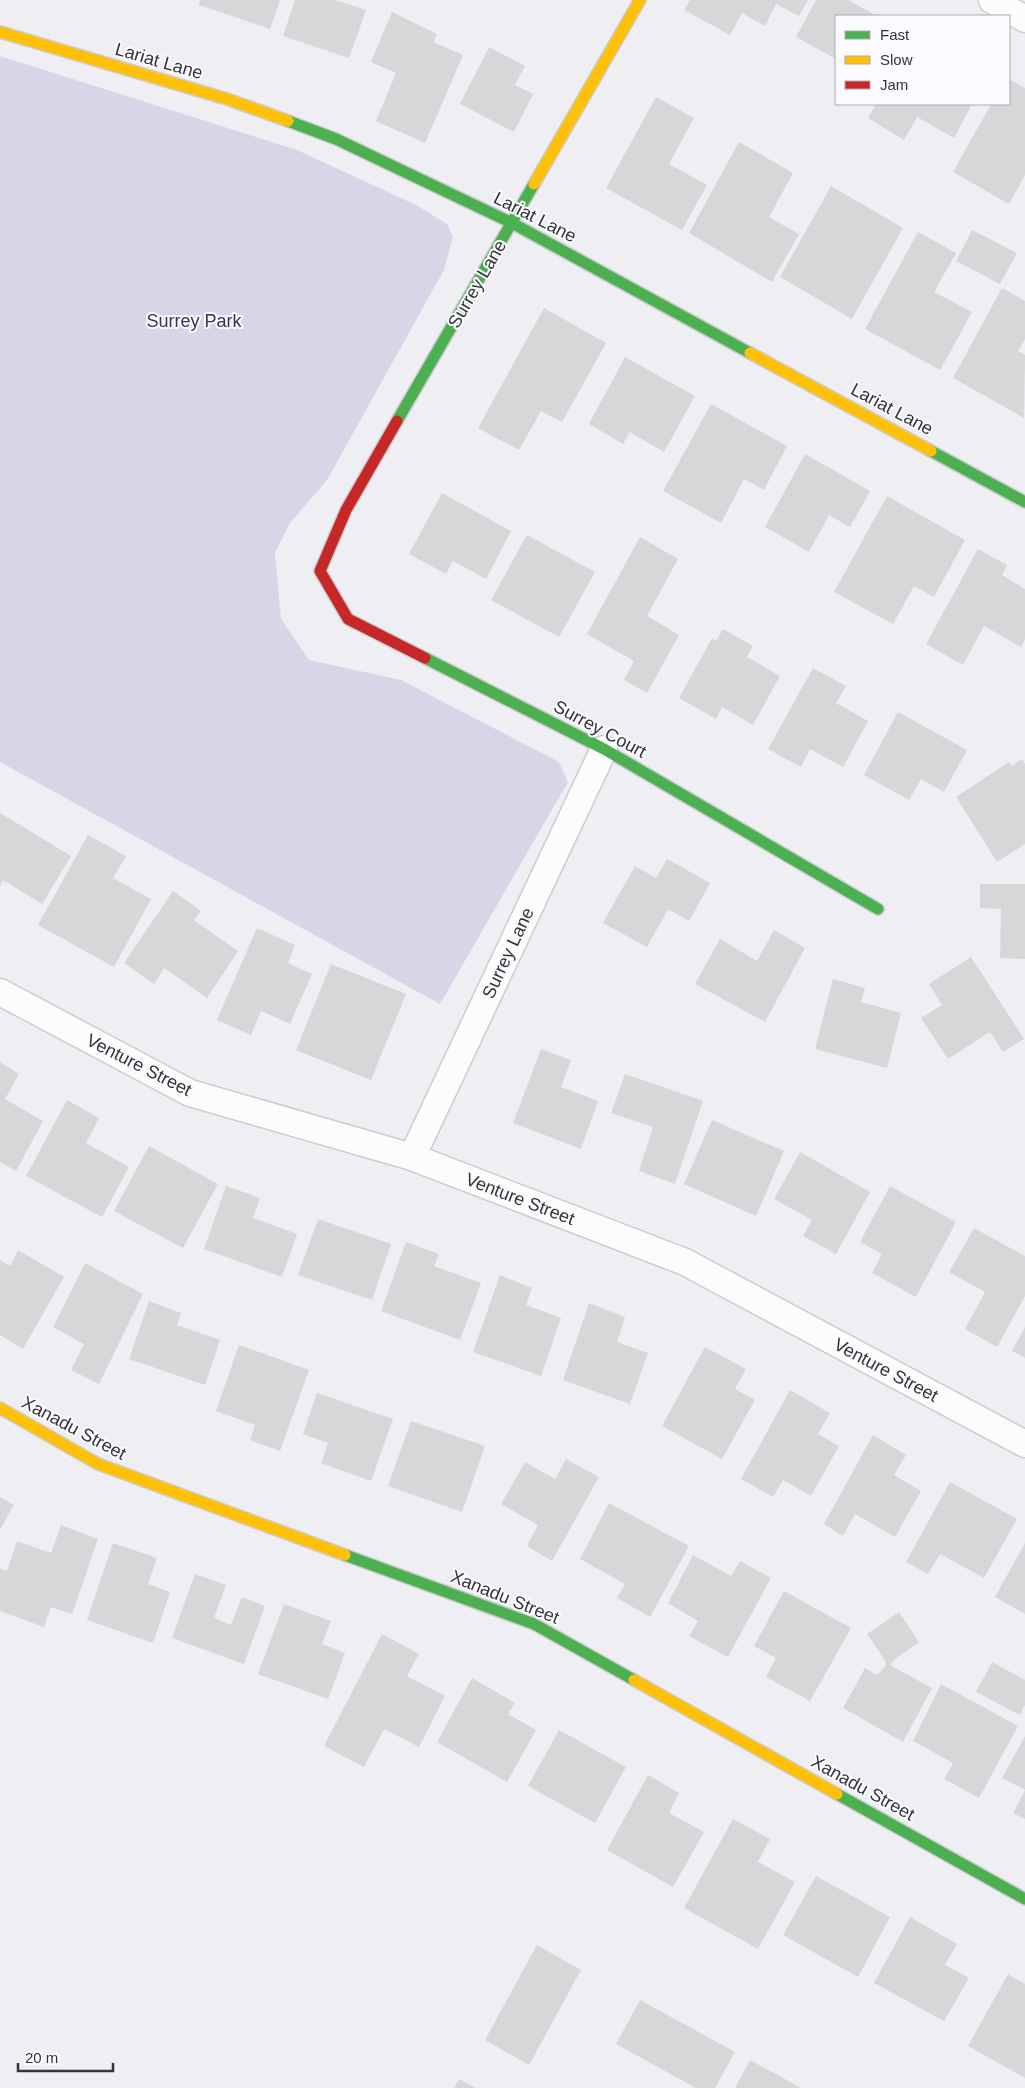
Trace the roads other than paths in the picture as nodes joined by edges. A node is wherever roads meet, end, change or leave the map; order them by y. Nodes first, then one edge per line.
1 (640, 0) edge
2 (992, 0) edge
3 (1025, 19) edge
4 (0, 32) edge
5 (512, 223) junction
6 (1025, 502) edge
7 (320, 571) joint
8 (604, 749) junction
9 (878, 909) dead end
10 (0, 992) edge
11 (412, 1157) junction
12 (0, 1408) edge
13 (1025, 1444) edge
14 (1025, 1899) edge

1 - 5 street, Surrey Lane
2 - 3 street
4 - 5 street, Lariat Lane
5 - 6 street, Lariat Lane
5 - 7 street, Surrey Lane
7 - 8 street, Surrey Court
8 - 9 street, Surrey Court
8 - 11 street, Surrey Lane
10 - 11 street, Venture Street
11 - 13 street, Venture Street
12 - 14 street, Xanadu Street

